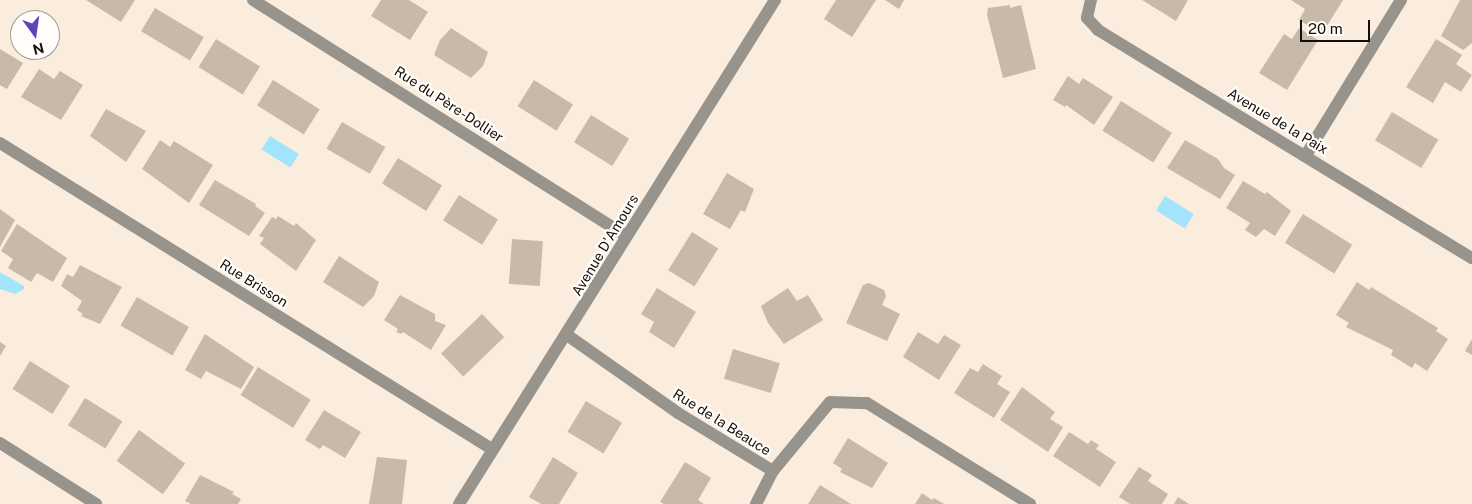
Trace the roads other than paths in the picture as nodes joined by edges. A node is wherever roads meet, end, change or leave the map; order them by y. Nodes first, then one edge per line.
1 (253, 0) edge
2 (775, 0) edge
3 (1091, 0) edge
4 (1401, 0) edge
5 (0, 143) edge
6 (1306, 155) junction
7 (627, 236) junction
8 (1472, 258) edge
9 (567, 335) junction
10 (0, 443) edge
11 (492, 449) junction
12 (773, 471) junction
13 (96, 504) edge
14 (458, 504) edge
15 (756, 504) edge
16 (1030, 504) edge

1 - 7 street, Rue du Père-Dollier
2 - 7 street, Avenue D'Amours
3 - 6 street, Avenue de la Paix
4 - 6 street
5 - 11 street, Rue Brisson
6 - 8 street, Avenue de la Paix
7 - 9 street, Avenue D'Amours
9 - 11 street, Avenue D'Amours
9 - 12 street, Rue de la Beauce
10 - 13 street
11 - 14 street, Avenue D'Amours
12 - 15 street
12 - 16 street, Rue de la Beauce

